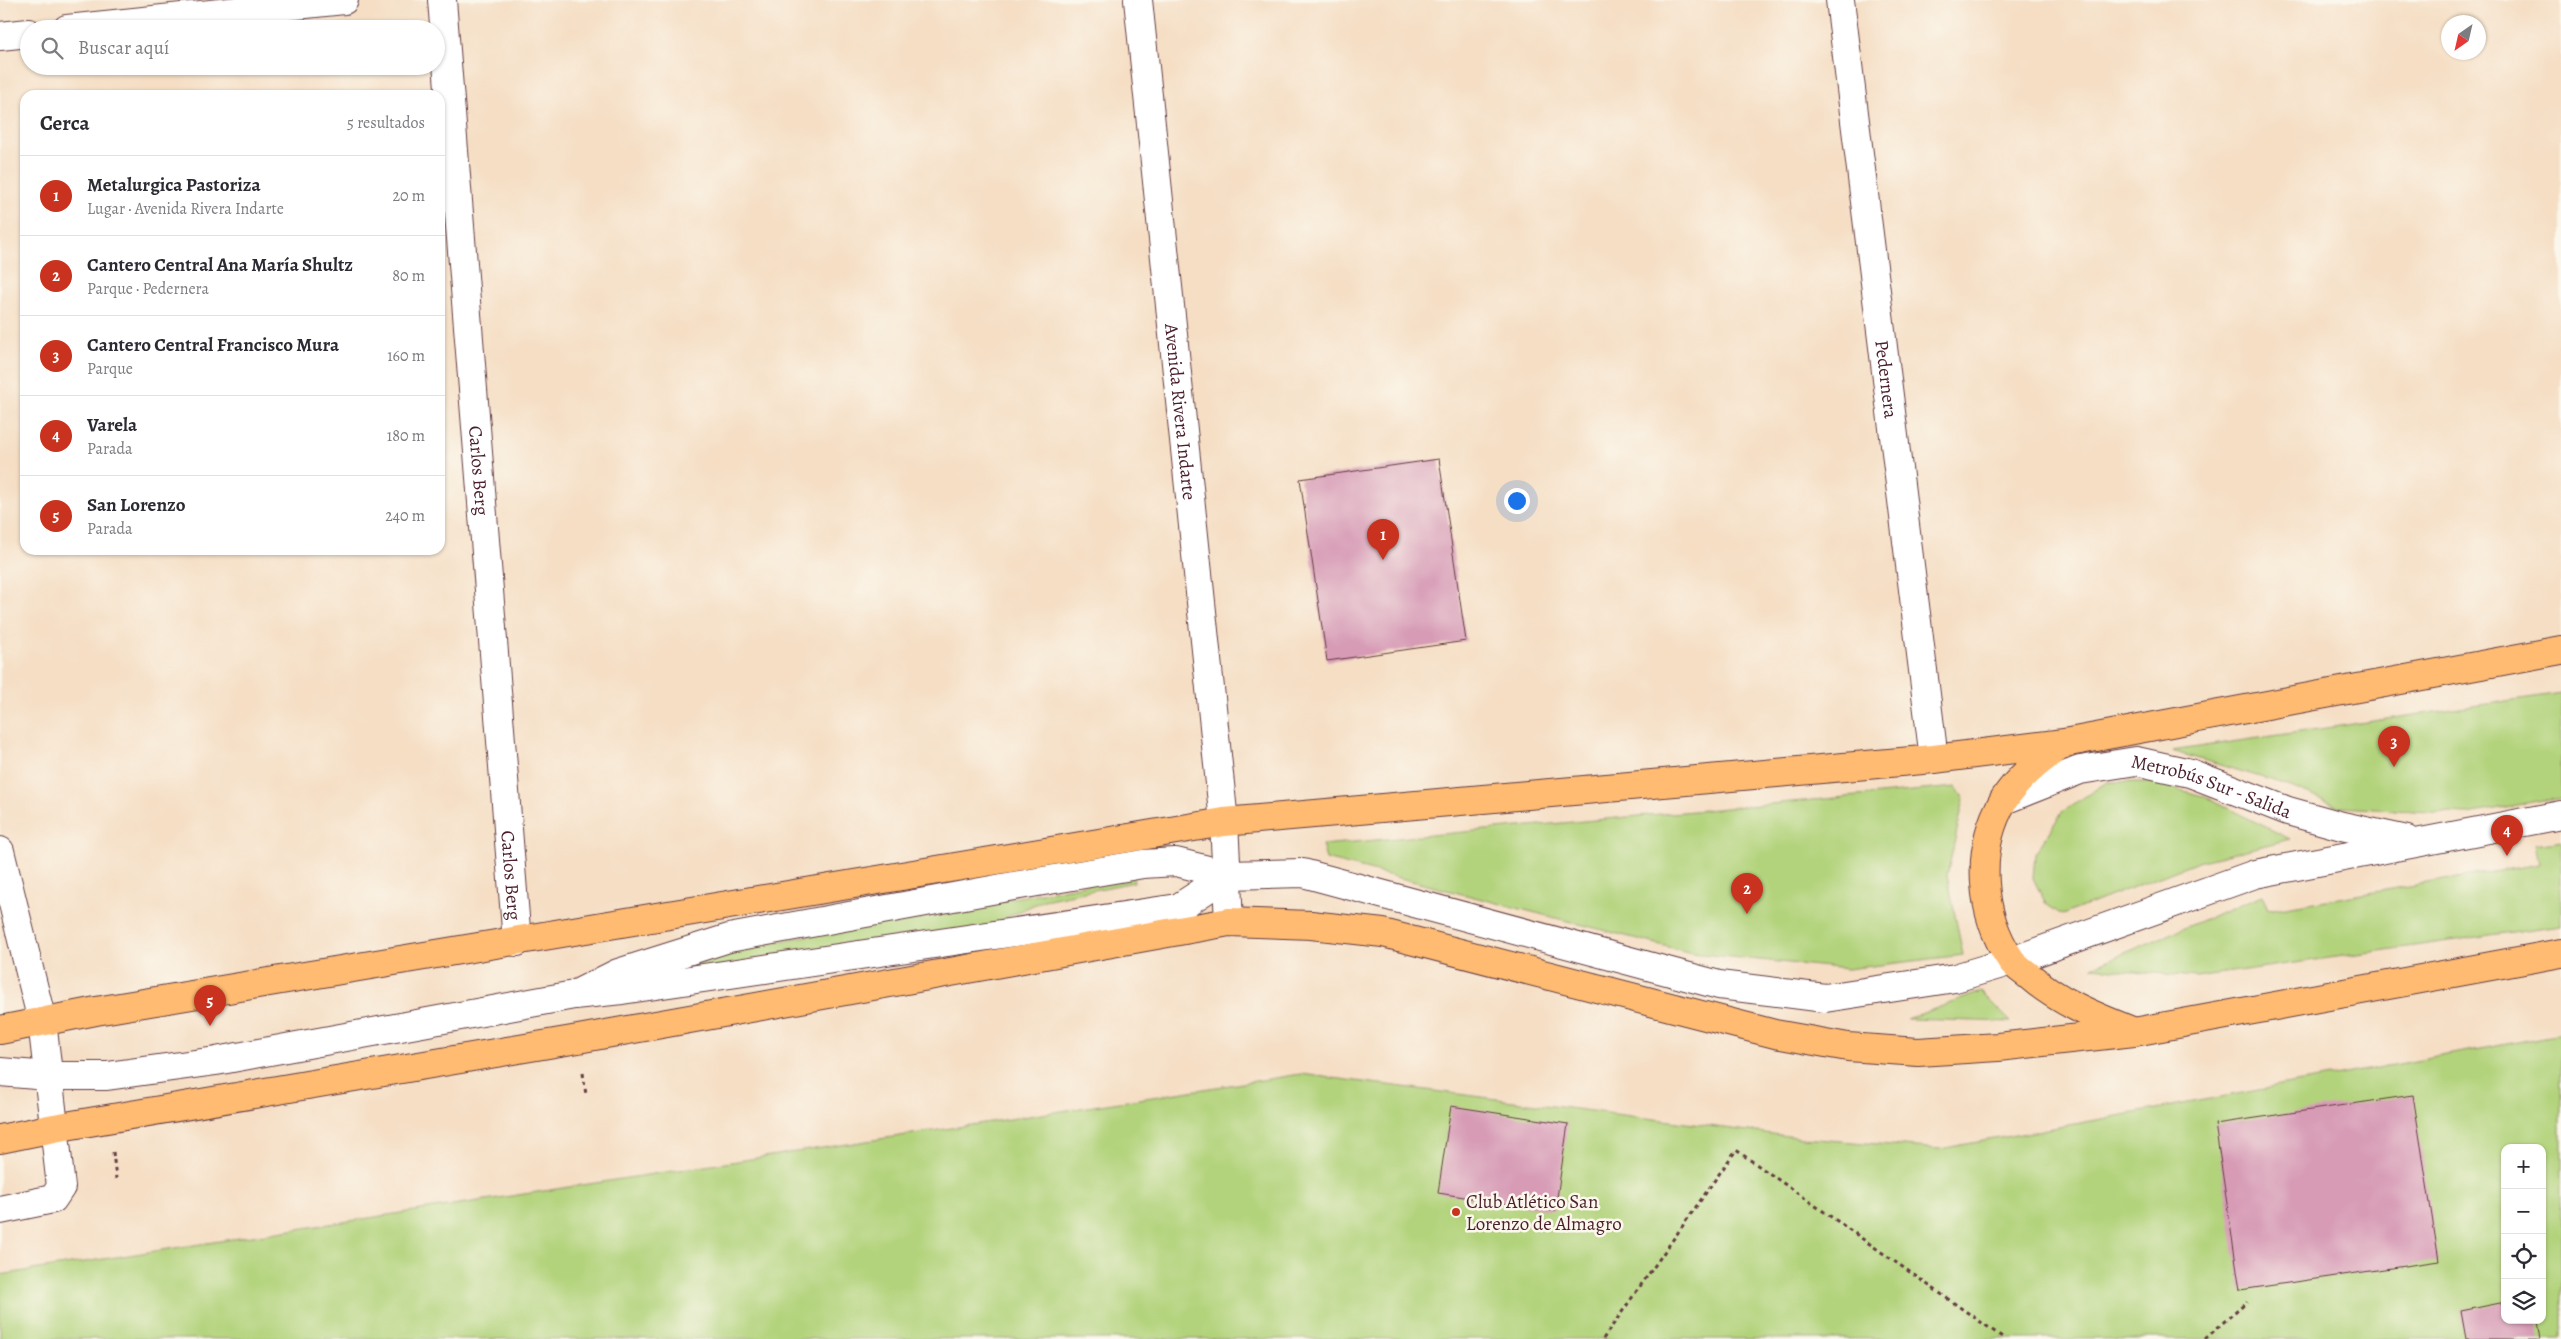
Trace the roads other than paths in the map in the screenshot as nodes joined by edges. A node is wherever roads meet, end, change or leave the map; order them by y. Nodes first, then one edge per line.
1 (344, 0) edge
2 (442, 0) edge
3 (1138, 0) edge
4 (1840, 0) edge
5 (153, 20) edge
6 (444, 20) edge
7 (20, 34) edge
8 (0, 36) edge
9 (445, 38) edge
10 (2561, 650) edge
11 (2064, 743) junction
12 (1934, 759) junction
13 (2004, 800) junction
14 (2561, 815) edge
15 (1224, 822) junction
16 (2421, 842) junction
17 (0, 851) edge
18 (1143, 864) junction
19 (1228, 874) junction
20 (1229, 922) junction
21 (517, 942) junction
22 (2561, 953) edge
23 (2012, 961) junction
24 (574, 995) junction
25 (42, 1021) junction
26 (0, 1030) edge
27 (2134, 1032) junction
28 (0, 1072) edge
29 (48, 1076) junction
30 (54, 1128) junction
31 (0, 1139) edge
32 (0, 1210) edge

1 - 5 street
2 - 6 street, Carlos Berg
3 - 15 street, Avenida Rivera Indarte
4 - 12 street, Pedernera
7 - 8 street
9 - 21 street, Carlos Berg
10 - 11 main road
11 - 12 main road
11 - 13 main road
12 - 15 main road
13 - 16 street, Metrobús Sur - Salida
13 - 23 main road
14 - 16 street
15 - 18 street
15 - 19 street, Avenida Rivera Indarte
15 - 21 main road
16 - 23 street
17 - 25 street
18 - 19 street
18 - 24 street
19 - 20 street, Avenida Rivera Indarte
19 - 23 street
19 - 24 street
20 - 27 main road
20 - 30 main road
21 - 25 main road
22 - 27 main road
23 - 27 main road
24 - 29 street
25 - 26 main road
25 - 29 street
28 - 29 street
29 - 30 street
30 - 31 main road
30 - 32 street

